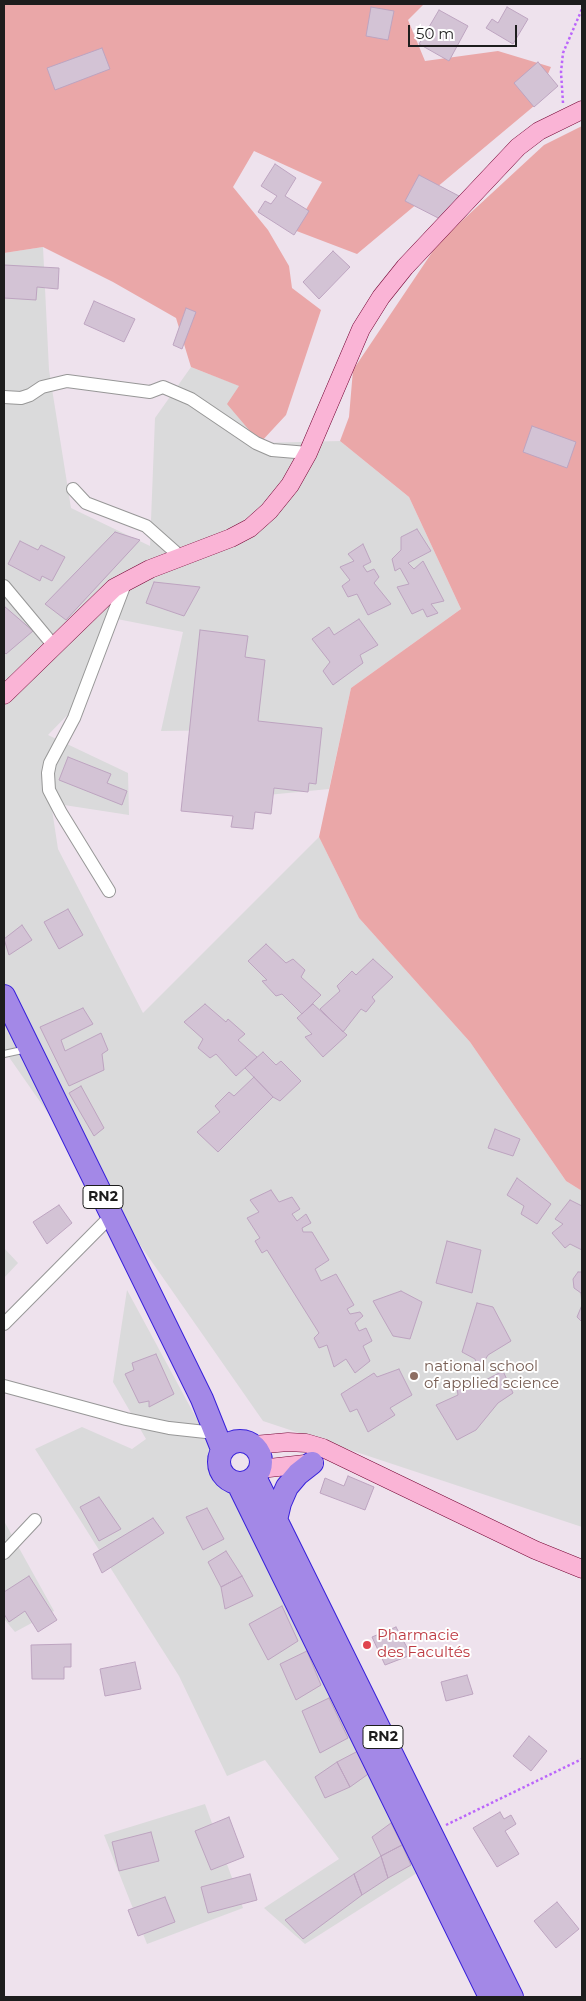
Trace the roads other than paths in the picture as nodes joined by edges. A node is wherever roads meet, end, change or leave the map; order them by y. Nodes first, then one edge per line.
1 (582, 110) edge
2 (4, 397) edge
3 (308, 454) junction
4 (73, 489) dead end
5 (182, 558) junction
6 (126, 581) junction
7 (4, 586) edge
8 (54, 646) junction
9 (4, 695) edge
10 (109, 891) dead end
11 (4, 996) edge
12 (30, 1048) junction
13 (4, 1054) edge
14 (112, 1215) junction
15 (4, 1324) edge
16 (4, 1386) edge
17 (232, 1442) junction
18 (344, 1459) junction
19 (312, 1463) junction
20 (251, 1476) junction
21 (35, 1520) dead end
22 (276, 1520) junction
23 (4, 1553) edge
24 (582, 1569) edge
25 (490, 1997) edge
26 (512, 1997) edge

1 - 3 street
2 - 3 street
3 - 5 street
4 - 5 street
5 - 6 street
6 - 8 street
6 - 10 street
7 - 8 street
8 - 9 street
11 - 12 highway, RN2
12 - 13 lane
12 - 14 highway, RN2
14 - 15 street
14 - 17 highway, RN2
16 - 17 street
17 - 18 street
17 - 20 highway, RN2
17 - 20 highway, RN2
18 - 19 street
18 - 24 street
19 - 20 street
19 - 22 highway
20 - 22 highway, RN2
20 - 25 highway, RN2
21 - 23 street
22 - 26 highway, RN2

